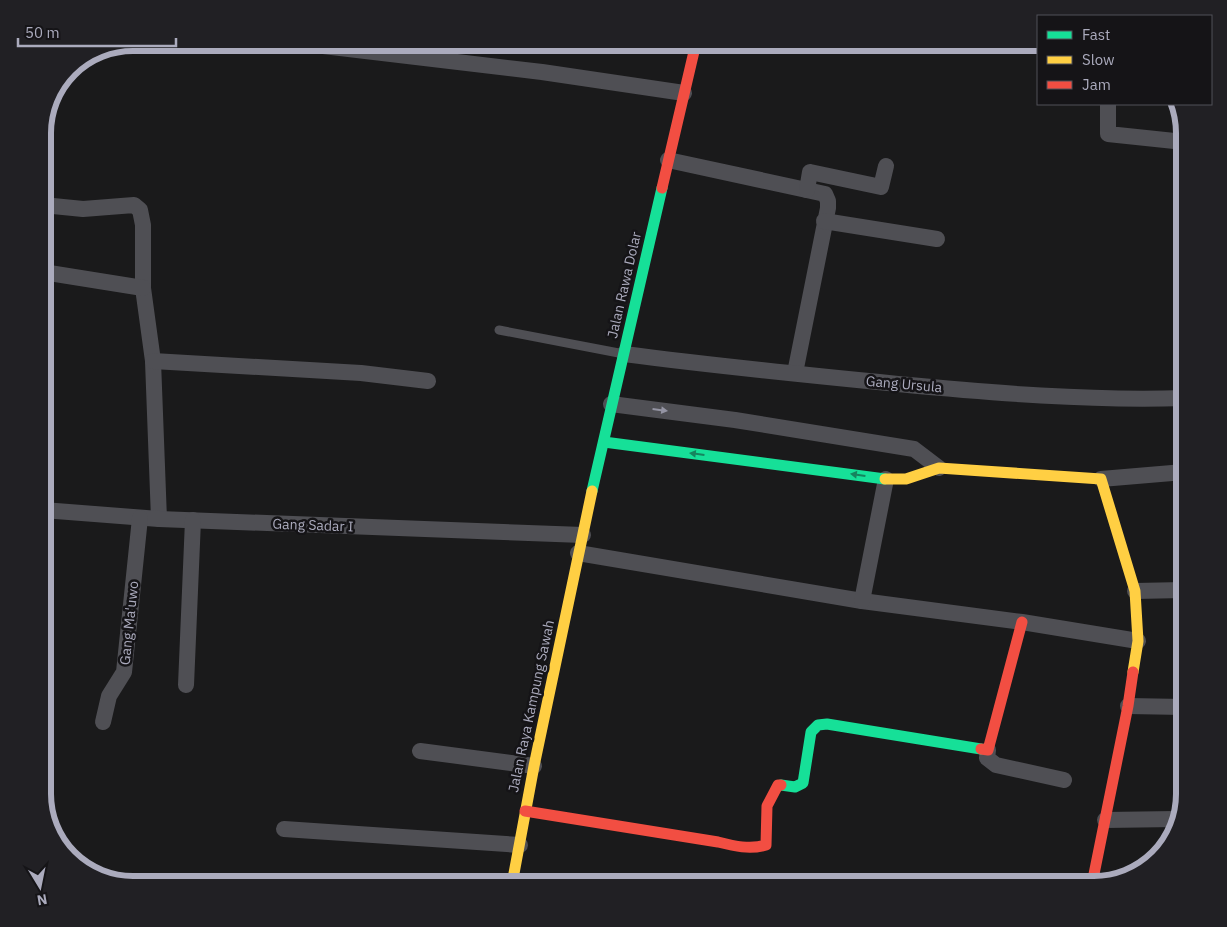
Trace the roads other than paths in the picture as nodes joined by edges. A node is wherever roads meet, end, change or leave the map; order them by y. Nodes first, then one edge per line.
1 (405, 51) edge
2 (694, 51) edge
3 (684, 93) junction
4 (1108, 105) edge
5 (1176, 141) edge
6 (668, 160) junction
7 (886, 166) dead end
8 (807, 190) junction
9 (51, 206) edge
10 (824, 220) junction
11 (936, 239) dead end
12 (51, 273) edge
13 (143, 288) junction
14 (499, 330) dead end
15 (624, 354) junction
16 (153, 361) junction
17 (795, 373) junction
18 (428, 381) dead end
19 (1176, 398) edge
20 (611, 404) junction
21 (604, 442) junction
22 (939, 468) junction
23 (1176, 473) edge
24 (886, 479) junction
25 (1101, 479) junction
26 (51, 511) edge
27 (140, 518) junction
28 (159, 519) junction
29 (193, 520) junction
30 (583, 535) junction
31 (578, 553) junction
32 (1176, 590) edge
33 (1135, 591) junction
34 (862, 601) junction
35 (1022, 622) junction
36 (1138, 641) junction
37 (186, 685) dead end
38 (1128, 706) junction
39 (1176, 707) edge
40 (103, 722) dead end
41 (988, 750) junction
42 (420, 751) dead end
43 (534, 766) junction
44 (1064, 780) dead end
45 (525, 811) junction
46 (1171, 819) edge
47 (1105, 820) junction
48 (284, 828) dead end
49 (520, 845) junction
50 (514, 876) edge
51 (1094, 876) edge

1 - 3 street
2 - 3 street, Jalan Rawa Dolar
3 - 6 street, Jalan Rawa Dolar
4 - 5 street
6 - 8 street
6 - 15 street, Jalan Rawa Dolar
7 - 8 street
8 - 10 street
9 - 13 street
10 - 11 street
10 - 17 street
12 - 13 street
13 - 16 street
14 - 15 lane
15 - 17 street, Gang Ursula
15 - 20 street, Jalan Rawa Dolar
16 - 18 street
16 - 28 street
17 - 19 street, Gang Ursula
20 - 21 street, Jalan Rawa Dolar
20 -> 22 street
24 -> 21 street
21 - 30 street, Jalan Rawa Dolar
22 - 24 street
22 - 25 street
23 - 25 street
24 - 34 street
25 - 33 street
26 - 27 street, Gang Sadar I
27 - 28 street, Gang Sadar I
27 - 40 street, Gang Ma'uwo
28 - 29 street, Gang Sadar I
29 - 30 street, Gang Sadar I
29 - 37 street
30 - 31 street, Jalan Raya Kampung Sawah
31 - 34 street
31 - 43 street, Jalan Raya Kampung Sawah
32 - 33 street
33 - 36 street
34 - 35 street
35 - 36 street
35 - 41 street
36 - 38 street
38 - 39 street
38 - 47 street
41 - 44 street
41 - 45 street
42 - 43 street
43 - 45 street, Jalan Raya Kampung Sawah
45 - 49 street, Jalan Raya Kampung Sawah
46 - 47 street
47 - 51 street
48 - 49 street
49 - 50 street, Jalan Raya Kampung Sawah

